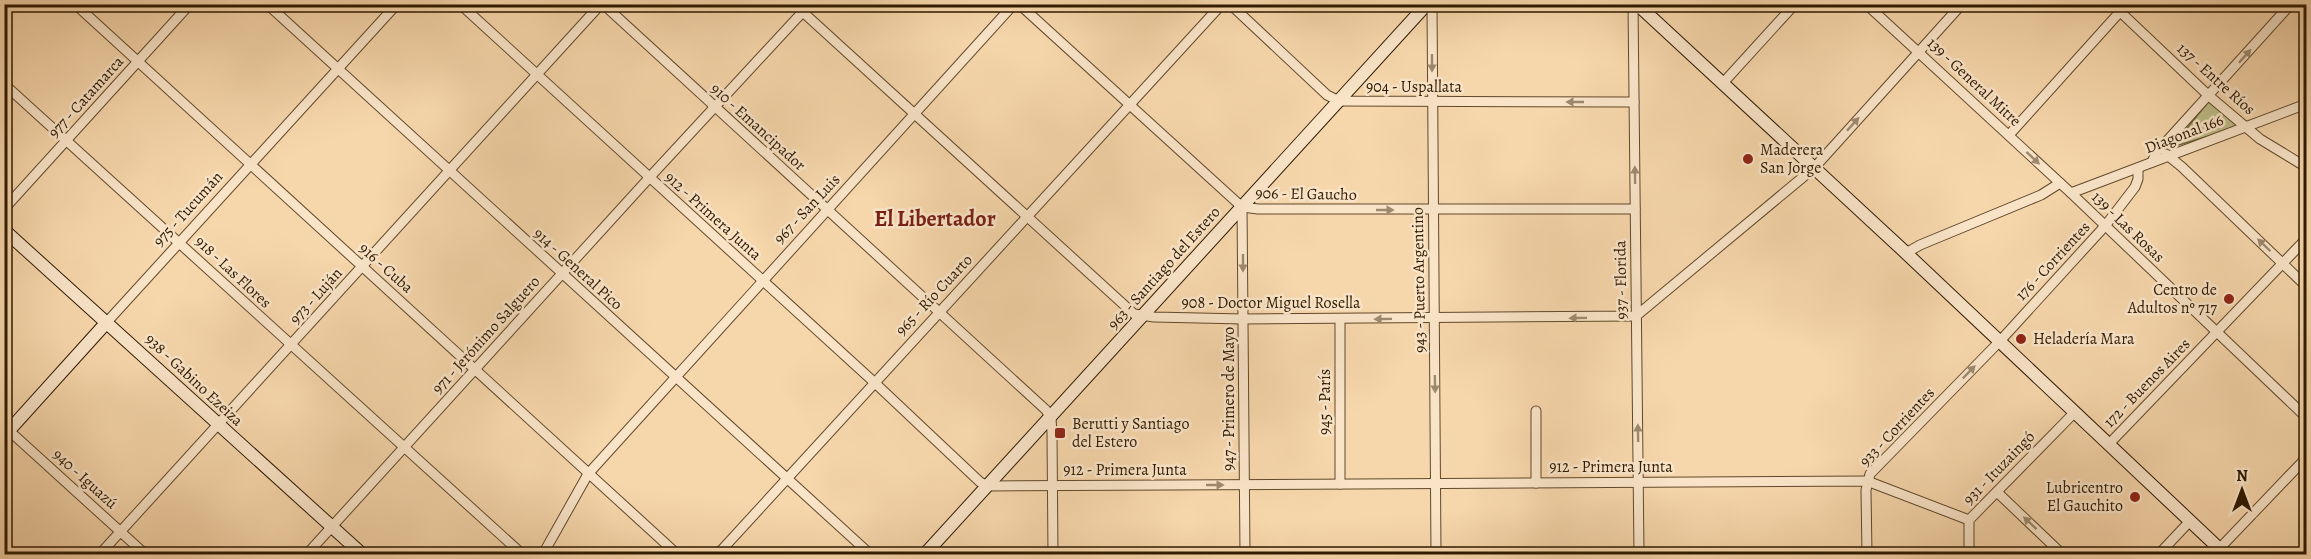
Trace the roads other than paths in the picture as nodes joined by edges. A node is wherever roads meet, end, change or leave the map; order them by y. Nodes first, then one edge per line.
1 (75, 4) edge
2 (190, 4) edge
3 (267, 4) edge
4 (397, 4) edge
5 (460, 4) edge
6 (602, 4) edge
7 (794, 4) edge
8 (810, 4) edge
9 (1014, 4) edge
10 (1019, 4) edge
11 (1222, 4) edge
12 (1230, 4) edge
13 (1427, 4) edge
14 (1432, 4) edge
15 (1635, 4) edge
16 (1795, 4) edge
17 (1866, 4) edge
18 (1962, 4) edge
19 (2112, 4) edge
20 (2291, 4) edge
21 (2123, 8) edge
22 (803, 13) junction
23 (1919, 52) junction
24 (138, 63) junction
25 (338, 70) junction
26 (537, 75) junction
27 (1723, 83) junction
28 (4, 84) edge
29 (2209, 96) junction
30 (1339, 101) junction
31 (1634, 102) junction
32 (1433, 103) junction
33 (2307, 104) edge
34 (1130, 105) junction
35 (715, 107) junction
36 (914, 115) junction
37 (2246, 127) junction
38 (2009, 135) junction
39 (67, 141) junction
40 (2161, 147) junction
41 (2169, 156) junction
42 (2152, 162) junction
43 (251, 165) junction
44 (2307, 167) edge
45 (1814, 168) junction
46 (2138, 168) junction
47 (450, 171) junction
48 (649, 178) junction
49 (2060, 183) junction
50 (2071, 193) junction
51 (1242, 207) junction
52 (4, 209) edge
53 (1635, 209) junction
54 (826, 210) junction
55 (1433, 210) junction
56 (1027, 217) junction
57 (2105, 226) junction
58 (4, 230) edge
59 (2307, 239) edge
60 (180, 243) junction
61 (1906, 253) junction
62 (2284, 263) junction
63 (362, 267) junction
64 (561, 274) junction
65 (762, 281) junction
66 (2307, 285) edge
67 (940, 311) junction
68 (1141, 316) junction
69 (1636, 316) junction
70 (1434, 318) junction
71 (1243, 319) junction
72 (1340, 319) junction
73 (107, 322) junction
74 (2216, 333) junction
75 (2000, 341) junction
76 (291, 346) junction
77 (476, 370) junction
78 (675, 377) junction
79 (875, 383) junction
80 (1536, 411) dead end
81 (2075, 412) junction
82 (2307, 417) edge
83 (1051, 418) junction
84 (219, 426) junction
85 (6, 431) edge
86 (2109, 444) junction
87 (403, 447) junction
88 (2307, 458) edge
89 (588, 474) junction
90 (1868, 477) junction
91 (787, 480) junction
92 (1638, 482) junction
93 (1436, 483) junction
94 (1536, 483) junction
95 (1340, 484) junction
96 (1244, 485) junction
97 (988, 486) junction
98 (1053, 486) junction
99 (1997, 492) junction
100 (1969, 520) junction
101 (2190, 521) junction
102 (332, 527) junction
103 (120, 532) junction
104 (2222, 552) edge
105 (100, 555) edge
106 (145, 555) edge
107 (307, 555) edge
108 (362, 555) edge
109 (522, 555) edge
110 (543, 555) edge
111 (677, 555) edge
112 (718, 555) edge
113 (870, 555) edge
114 (925, 555) edge
115 (1053, 555) edge
116 (1245, 555) edge
117 (1436, 555) edge
118 (1639, 555) edge
119 (1867, 555) edge
120 (1969, 555) edge
121 (2062, 555) edge
122 (2158, 555) edge

1 - 24 street, 916 - Cuba
2 - 24 street, 977 - Catamarca
3 - 25 street, 914 - General Pico
4 - 25 street, 975 - Tucumán
5 - 26 street, 912 - Primera Junta
6 - 26 street, 973 - Luján
6 - 35 street, 910 - Emancipador
7 - 22 street
8 - 22 street, 971 - Jerónimo Salguero
9 - 36 street, 967 - San Luis
10 - 34 street, 906 - El Gaucho
11 - 34 street, 965 - Río Cuarto
12 - 30 street
13 - 30 street, 963 - Santiago del Estero
14 -> 32 street, 943 - Puerto Argentino
15 - 27 street
15 - 31 street, 937 - Florida
16 - 27 street
17 - 23 street, 139 - General Mitre
18 - 23 street
19 - 21 street, 137 - Entre Ríos
29 -> 20 street
21 - 29 street, 137 - Entre Ríos
21 - 38 street
22 - 35 street, 971 - Jerónimo Salguero
22 - 36 street
23 - 38 street, 139 - General Mitre
45 -> 23 street
24 - 39 street, 977 - Catamarca
24 - 43 street, 916 - Cuba
25 - 43 street, 975 - Tucumán
25 - 47 street, 914 - General Pico
26 - 47 street, 973 - Luján
26 - 48 street, 912 - Primera Junta
27 - 45 street
28 - 39 street, 918 - Las Flores
29 - 37 street, 137 - Entre Ríos
29 - 40 street
30 - 32 street, 904 - Uspallata
30 - 51 street, 963 - Santiago del Estero
31 -> 32 street, 904 - Uspallata
53 -> 31 street, 937 - Florida
32 - 55 street, 943 - Puerto Argentino
33 - 37 street, Diagonal 166
34 - 51 street, 906 - El Gaucho
34 - 56 street, 965 - Río Cuarto
35 - 48 street, 971 - Jerónimo Salguero
35 - 54 street, 910 - Emancipador
36 - 54 street, 967 - San Luis
36 - 56 street
37 - 41 street, Diagonal 166
37 - 44 street, 137 - Entre Ríos
38 -> 49 street, 139 - General Mitre
39 - 52 street, 977 - Catamarca
39 - 60 street, 918 - Las Flores
40 - 41 street
40 - 42 street
41 - 42 street, Diagonal 166
62 -> 41 street
42 - 46 street, Diagonal 166
43 - 60 street, 975 - Tucumán
43 - 63 street, 916 - Cuba
45 - 61 street
45 - 69 street
46 - 50 street, Diagonal 166
46 - 57 street, 176 - Corrientes
47 - 63 street, 973 - Luján
47 - 64 street, 914 - General Pico
48 - 64 street, 971 - Jerónimo Salguero
48 - 65 street, 912 - Primera Junta
49 - 50 street, 139 - Las Rosas
49 - 61 street
50 - 57 street, 139 - Las Rosas
51 -> 55 street, 906 - El Gaucho
51 - 68 street, 963 - Santiago del Estero
51 -> 71 street, 947 - Primero de Mayo
53 - 55 street, 906 - El Gaucho
53 - 69 street, 937 - Florida
54 - 65 street, 967 - San Luis
54 - 67 street, 910 - Emancipador
55 - 70 street, 943 - Puerto Argentino
56 - 67 street, 965 - Río Cuarto
56 - 68 street
57 - 74 street, 139 - Las Rosas
57 - 75 street, 176 - Corrientes
58 - 73 street, 938 - Gabino Ezeiza
59 - 62 street, 172 - Buenos Aires
60 - 73 street, 975 - Tucumán
60 - 76 street, 918 - Las Flores
61 - 75 street
62 - 66 street
62 - 74 street, 172 - Buenos Aires
63 - 76 street, 973 - Luján
63 - 77 street, 916 - Cuba
64 - 77 street, 971 - Jerónimo Salguero
64 - 78 street, 914 - General Pico
65 - 78 street, 967 - San Luis
65 - 79 street, 912 - Primera Junta
67 - 79 street, 965 - Río Cuarto
67 - 83 street, 910 - Emancipador
68 - 71 street, 908 - Doctor Miguel Rosella
68 - 83 street, 963 - Santiago del Estero
69 -> 70 street, 908 - Doctor Miguel Rosella
92 -> 69 street, 937 - Florida
70 -> 72 street, 908 - Doctor Miguel Rosella
70 -> 93 street, 943 - Puerto Argentino
71 - 72 street, 908 - Doctor Miguel Rosella
71 - 96 street, 947 - Primero de Mayo
72 - 95 street, 945 - París
73 - 84 street, 938 - Gabino Ezeiza
73 - 85 street, 975 - Tucumán
74 - 82 street, 139 - Las Rosas
74 - 86 street, 172 - Buenos Aires
75 - 81 street
90 -> 75 street, 933 - Corrientes
76 - 84 street, 973 - Luján
76 - 87 street, 918 - Las Flores
77 - 87 street, 971 - Jerónimo Salguero
77 - 89 street, 916 - Cuba
78 - 89 street, 967 - San Luis
78 - 91 street, 914 - General Pico
79 - 91 street, 965 - Río Cuarto
79 - 97 street, 912 - Primera Junta
80 - 94 street
81 - 86 street
81 - 99 street, 931 - Ituzaingó
83 - 97 street, 963 - Santiago del Estero
83 - 98 street
84 - 102 street, 938 - Gabino Ezeiza
84 - 103 street, 973 - Luján
85 - 103 street, 940 - Iguazú
86 - 101 street
87 - 102 street, 971 - Jerónimo Salguero
87 - 109 street, 918 - Las Flores
88 - 104 street
89 - 110 street, 967 - San Luis
89 - 111 street, 916 - Cuba
90 - 92 street, 912 - Primera Junta
90 - 100 street, 912 - Primera Junta
90 - 119 street, 933 - Corrientes
91 - 112 street, 965 - Río Cuarto
91 - 113 street, 914 - General Pico
92 - 94 street, 912 - Primera Junta
92 - 118 street, 937 - Florida
93 - 94 street, 912 - Primera Junta
93 - 95 street, 912 - Primera Junta
93 - 117 street, 943 - Puerto Argentino
95 - 96 street, 912 - Primera Junta
98 -> 96 street, 912 - Primera Junta
96 - 116 street, 947 - Primero de Mayo
97 - 98 street, 912 - Primera Junta
97 - 114 street, 963 - Santiago del Estero
98 - 115 street
99 - 100 street, 931 - Ituzaingó
121 -> 99 street
100 - 120 street, 931 - Ituzaingó
101 - 104 street
101 - 122 street
102 - 107 street, 971 - Jerónimo Salguero
102 - 108 street, 938 - Gabino Ezeiza
103 - 105 street, 973 - Luján
103 - 106 street, 940 - Iguazú

